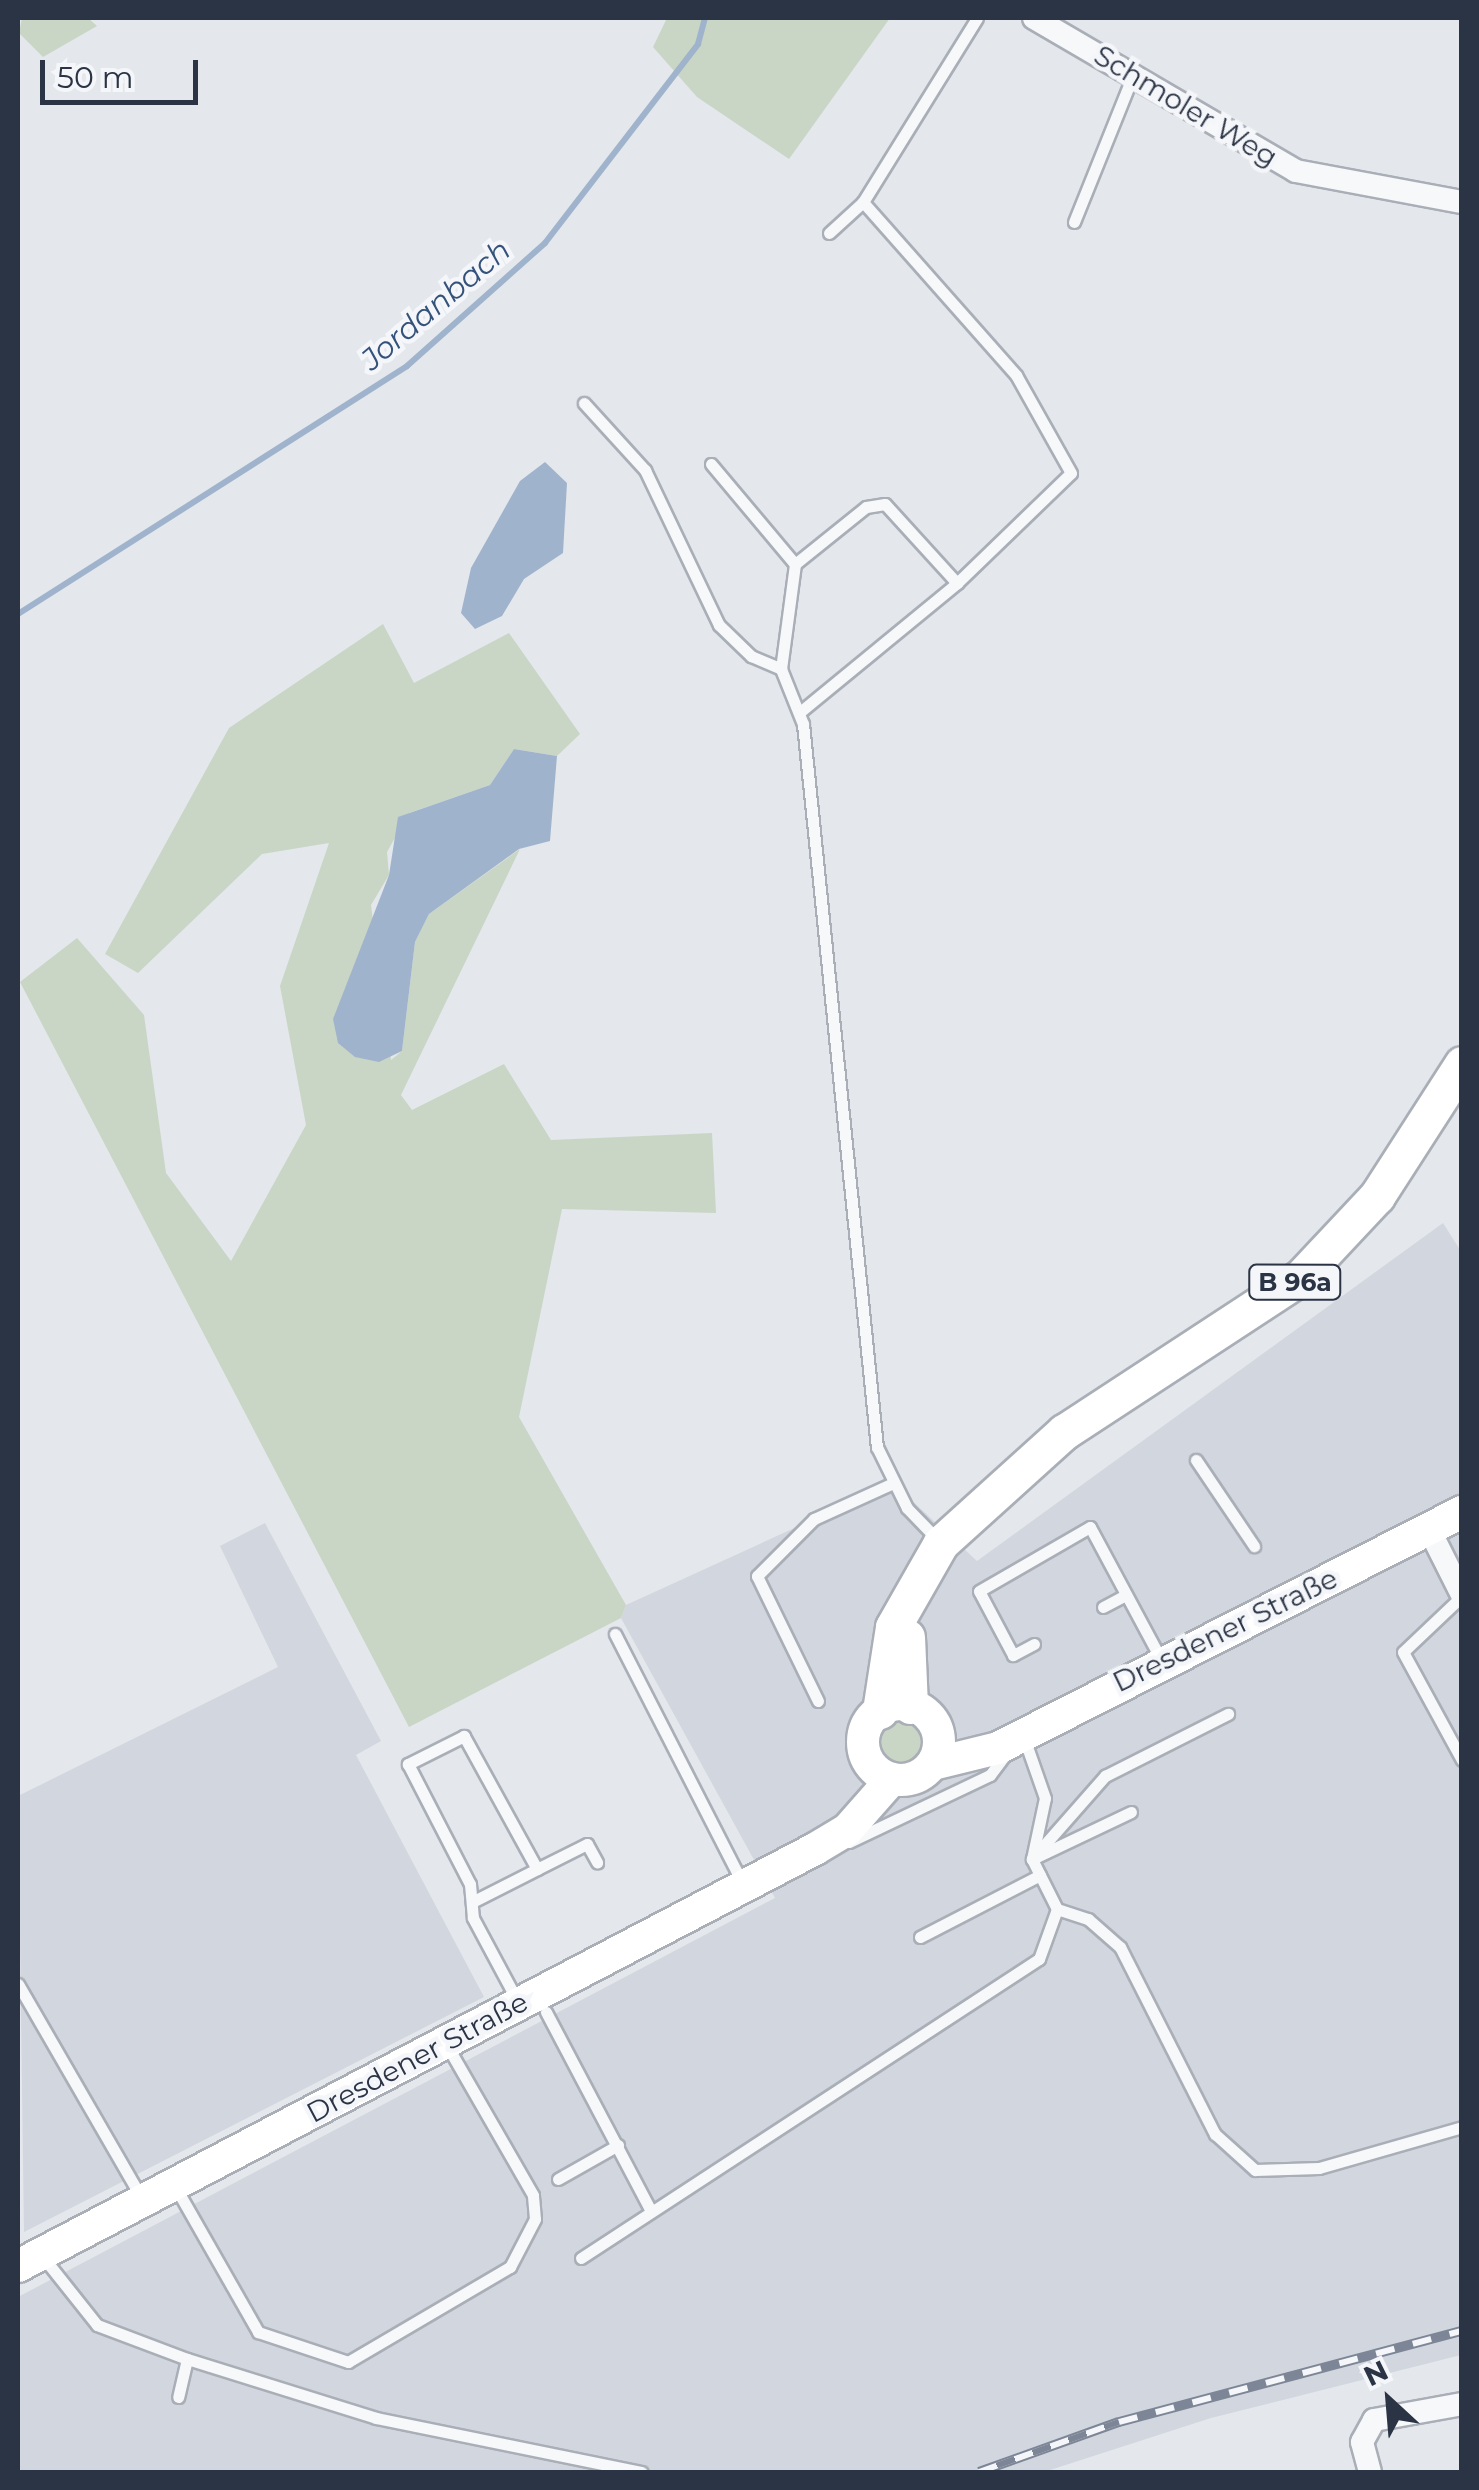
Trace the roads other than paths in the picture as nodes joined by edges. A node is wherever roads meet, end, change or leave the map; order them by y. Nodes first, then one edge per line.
1 (977, 18) edge
2 (1034, 18) edge
3 (1134, 73) junction
4 (863, 202) junction
5 (1462, 202) edge
6 (1074, 222) dead end
7 (829, 232) dead end
8 (584, 403) dead end
9 (711, 464) dead end
10 (795, 564) junction
11 (956, 584) junction
12 (781, 669) junction
13 (800, 712) junction
14 (1462, 1064) edge
15 (1196, 1460) dead end
16 (893, 1482) junction
17 (1462, 1512) edge
18 (1428, 1529) junction
19 (940, 1543) junction
20 (1254, 1546) dead end
21 (1126, 1594) junction
22 (1462, 1596) edge
23 (1104, 1607) dead end
24 (614, 1634) dead end
25 (1034, 1644) dead end
26 (1162, 1661) junction
27 (818, 1702) dead end
28 (895, 1708) junction
29 (1228, 1714) dead end
30 (1022, 1733) junction
31 (936, 1750) junction
32 (1462, 1760) edge
33 (882, 1773) junction
34 (1130, 1812) dead end
35 (816, 1848) junction
36 (1032, 1858) junction
37 (597, 1862) dead end
38 (537, 1869) junction
39 (1040, 1875) junction
40 (744, 1886) junction
41 (472, 1902) junction
42 (1058, 1910) junction
43 (920, 1936) dead end
44 (18, 1984) edge
45 (533, 2008) junction
46 (445, 2042) junction
47 (1462, 2126) edge
48 (618, 2145) junction
49 (558, 2179) dead end
50 (174, 2184) junction
51 (143, 2201) junction
52 (651, 2210) junction
53 (581, 2258) dead end
54 (29, 2260) edge
55 (187, 2359) junction
56 (178, 2397) dead end
57 (1462, 2404) edge
58 (642, 2472) edge
59 (1370, 2472) edge

1 - 4 lane
2 - 3 street, Schmoler Weg
3 - 5 street, Schmoler Weg
3 - 6 lane
4 - 7 lane
4 - 11 lane
8 - 12 lane
9 - 10 lane
10 - 11 lane
10 - 12 lane
11 - 13 lane
12 - 13 lane
13 - 16 lane
14 - 19 main road, B 96a
15 - 20 lane
16 - 19 lane
16 - 27 lane
17 - 18 main road, Dresdener Straße
18 - 22 street
18 - 26 main road, Dresdener Straße
19 - 28 main road, B 96a
21 - 23 lane
21 - 25 lane
21 - 26 lane
22 - 32 lane
24 - 40 lane
26 - 30 main road, Dresdener Straße
28 - 31 main road
28 - 33 main road
29 - 36 lane
30 - 31 main road, Dresdener Straße
30 - 35 lane
30 - 36 lane
31 - 33 main road, Dresdener Straße
33 - 35 main road, Dresdener Straße
34 - 36 lane
35 - 40 main road, Dresdener Straße
36 - 39 lane
37 - 38 lane
38 - 41 lane
38 - 41 lane
39 - 42 lane
39 - 43 lane
40 - 45 main road, Dresdener Straße
41 - 45 lane
42 - 47 lane
42 - 52 lane
44 - 51 lane
45 - 46 main road, Dresdener Straße
45 - 48 lane
46 - 50 main road, Dresdener Straße
46 - 50 lane
48 - 49 lane
48 - 52 lane
50 - 51 main road, Dresdener Straße
51 - 54 main road, Dresdener Straße
52 - 53 lane
54 - 55 lane
55 - 56 lane
55 - 58 lane
57 - 59 street

